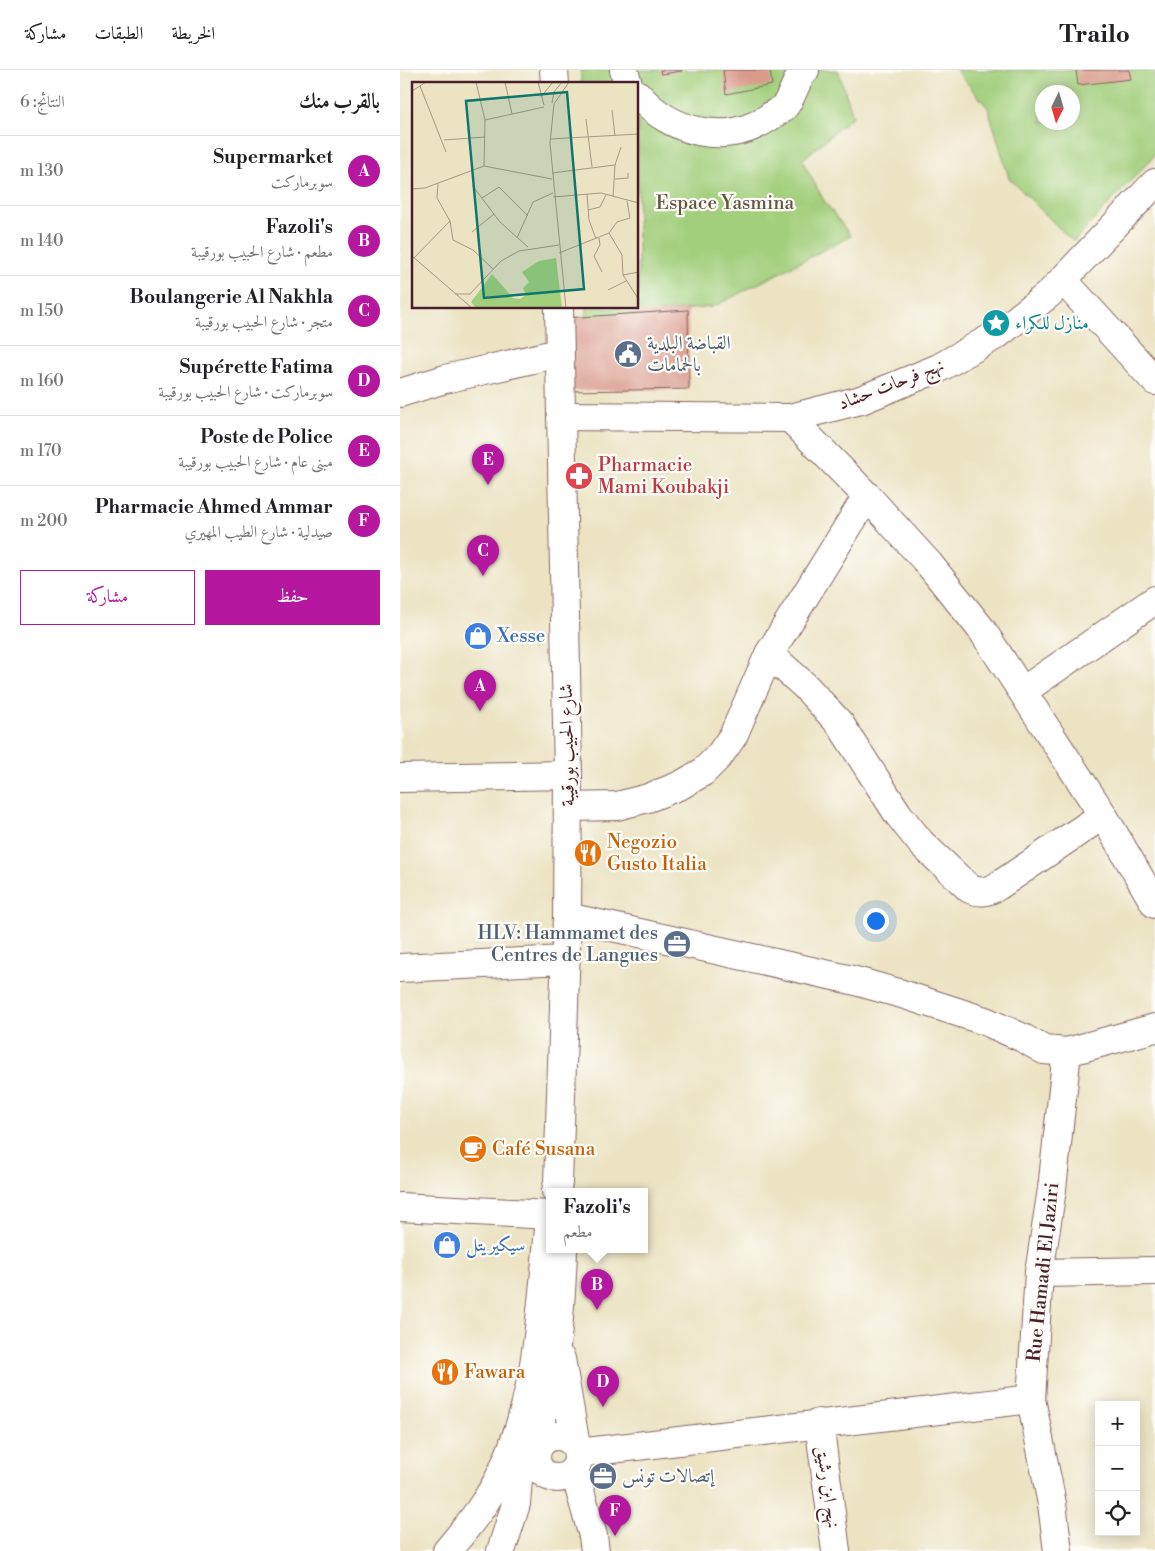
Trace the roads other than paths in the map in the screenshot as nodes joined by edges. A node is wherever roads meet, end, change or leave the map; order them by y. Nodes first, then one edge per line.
1 (805, 70) edge
2 (639, 96) edge
3 (1155, 183) edge
4 (1063, 280) junction
5 (559, 309) edge
6 (559, 353) junction
7 (1155, 382) edge
8 (400, 393) edge
9 (561, 416) junction
10 (790, 418) junction
11 (867, 496) junction
12 (1155, 600) edge
13 (769, 654) junction
14 (1023, 691) junction
15 (568, 775) junction
16 (400, 778) edge
17 (568, 807) junction
18 (1103, 815) junction
19 (1155, 904) edge
20 (567, 917) junction
21 (565, 960) junction
22 (400, 968) edge
23 (1155, 1028) edge
24 (1067, 1052) junction
25 (558, 1188) edge
26 (400, 1207) edge
27 (546, 1216) edge
28 (547, 1253) edge
29 (564, 1253) edge
30 (1155, 1271) edge
31 (1039, 1273) junction
32 (557, 1340) junction
33 (1031, 1399) junction
34 (819, 1424) junction
35 (526, 1454) junction
36 (576, 1456) junction
37 (589, 1546) edge
38 (447, 1551) edge
39 (471, 1551) edge
40 (501, 1551) edge
41 (836, 1551) edge
42 (1058, 1551) edge

1 - 2 street
3 - 4 street, نهج فرحات حشاد
4 - 7 street
4 - 10 street, نهج فرحات حشاد
5 - 6 street, شارع الحبيب بورقيبة
6 - 8 street
6 - 9 street, شارع الحبيب بورقيبة
9 - 10 street, نهج فرحات حشاد
9 - 15 street, شارع الحبيب بورقيبة
10 - 11 street
11 - 13 street
11 - 14 street
12 - 14 street
13 - 17 street
13 - 18 street
14 - 18 street
15 - 16 street
15 - 17 street, شارع الحبيب بورقيبة
17 - 20 street, شارع الحبيب بورقيبة
18 - 19 street
20 - 21 street, شارع الحبيب بورقيبة
20 - 24 street
21 - 22 street
21 - 25 street, شارع الحبيب بورقيبة
23 - 24 street
24 - 31 street, Rue Hamadi El Jaziri
26 - 27 street
28 - 35 street
29 - 32 street
30 - 31 street
31 - 33 street, Rue Hamadi El Jaziri
32 - 35 street
32 - 36 street
33 - 34 street
33 - 42 street, Rue Hamadi El Jaziri
34 - 36 street
34 - 41 street, نهج ابن رشيق
35 - 36 street
35 - 36 street
35 - 38 street
35 - 39 street
35 - 40 street
36 - 37 street

